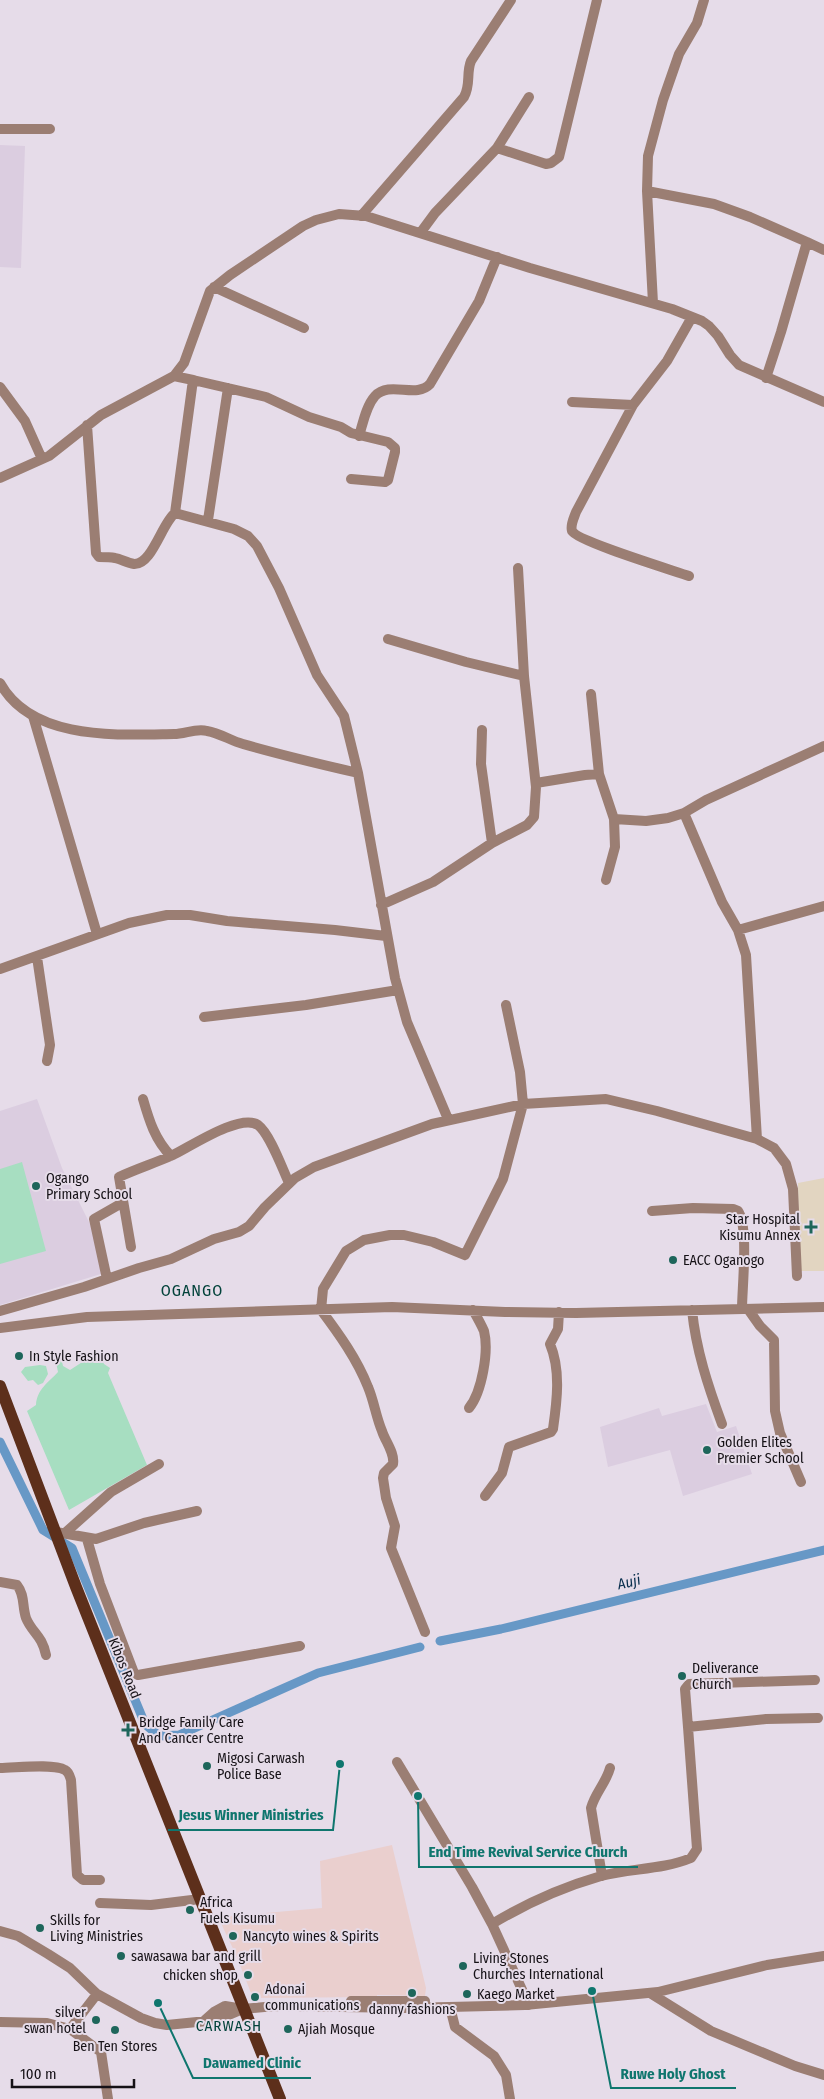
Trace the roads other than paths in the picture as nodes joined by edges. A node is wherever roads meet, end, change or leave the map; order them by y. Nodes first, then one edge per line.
1 (511, 0) edge
2 (597, 0) edge
3 (704, 0) edge
4 (529, 97) dead end
5 (0, 128) edge
6 (50, 129) dead end
7 (497, 148) junction
8 (646, 191) junction
9 (362, 216) junction
10 (421, 232) junction
11 (807, 242) junction
12 (824, 250) edge
13 (497, 257) junction
14 (214, 288) junction
15 (653, 303) junction
16 (692, 317) junction
17 (304, 328) dead end
18 (174, 376) junction
19 (766, 378) junction
20 (193, 380) junction
21 (0, 387) edge
22 (228, 388) junction
23 (572, 402) dead end
24 (824, 402) edge
25 (633, 405) junction
26 (87, 426) junction
27 (359, 436) junction
28 (42, 459) junction
29 (0, 478) edge
30 (351, 479) dead end
31 (175, 513) junction
32 (208, 520) junction
33 (518, 568) dead end
34 (689, 576) dead end
35 (388, 639) dead end
36 (524, 676) junction
37 (0, 683) edge
38 (591, 694) dead end
39 (33, 716) junction
40 (482, 730) dead end
41 (824, 746) edge
42 (358, 772) junction
43 (599, 774) junction
44 (536, 783) junction
45 (684, 813) junction
46 (614, 819) junction
47 (492, 843) junction
48 (606, 880) dead end
49 (381, 906) junction
50 (824, 906) edge
51 (738, 930) junction
52 (97, 934) junction
53 (386, 936) junction
54 (37, 957) junction
55 (0, 969) edge
56 (398, 990) junction
57 (506, 1005) dead end
58 (204, 1017) dead end
59 (47, 1061) dead end
60 (143, 1099) dead end
61 (524, 1104) junction
62 (448, 1119) junction
63 (757, 1139) junction
64 (171, 1156) junction
65 (289, 1183) junction
66 (122, 1203) junction
67 (652, 1211) dead end
68 (131, 1247) dead end
69 (797, 1276) dead end
70 (107, 1280) junction
71 (824, 1307) edge
72 (745, 1309) junction
73 (321, 1310) junction
74 (473, 1310) junction
75 (692, 1310) junction
76 (0, 1311) edge
77 (559, 1312) junction
78 (0, 1328) edge
79 (0, 1386) edge
80 (470, 1408) dead end
81 (722, 1424) dead end
82 (159, 1464) dead end
83 (801, 1482) dead end
84 (485, 1496) dead end
85 (197, 1511) dead end
86 (59, 1532) junction
87 (87, 1539) junction
88 (0, 1582) edge
89 (425, 1632) dead end
90 (300, 1646) dead end
91 (46, 1655) dead end
92 (815, 1680) dead end
93 (818, 1718) dead end
94 (688, 1727) junction
95 (397, 1762) dead end
96 (0, 1768) edge
97 (610, 1768) dead end
98 (602, 1876) junction
99 (100, 1880) dead end
100 (200, 1899) junction
101 (100, 1904) dead end
102 (213, 1918) dead end
103 (492, 1924) junction
104 (0, 1931) edge
105 (824, 1956) edge
106 (650, 1993) junction
107 (97, 1994) junction
108 (425, 2001) dead end
109 (529, 2004) junction
110 (450, 2007) junction
111 (243, 2009) junction
112 (0, 2022) edge
113 (70, 2029) junction
114 (824, 2075) edge
115 (108, 2099) edge
116 (280, 2099) edge
117 (510, 2099) edge

1 - 9 street
2 - 7 street
3 - 8 street
4 - 7 street
5 - 6 street
7 - 10 street
8 - 11 street
8 - 15 street
9 - 10 street
9 - 14 street
10 - 13 street
11 - 12 street
11 - 19 street
13 - 15 street
13 - 27 street
14 - 17 street
14 - 18 street
15 - 16 street
16 - 19 street
16 - 25 street
18 - 20 street
18 - 26 street
19 - 24 street
20 - 22 street
20 - 31 street
21 - 28 street
22 - 27 street
22 - 32 street
23 - 25 street
25 - 34 street
26 - 28 street
26 - 31 street
27 - 30 street
28 - 29 street
31 - 32 street
32 - 42 street
33 - 36 street
35 - 36 street
36 - 44 street
37 - 39 street
38 - 43 street
39 - 42 street
39 - 52 street
40 - 47 street
41 - 45 street
42 - 49 street
43 - 44 street
43 - 46 street
44 - 47 street
45 - 46 street
45 - 51 street
46 - 48 street
47 - 49 street
49 - 53 street
50 - 51 street
51 - 63 street
52 - 53 street
52 - 54 street
53 - 56 street
54 - 55 street
54 - 59 street
56 - 58 street
56 - 62 street
57 - 61 street
60 - 64 street
61 - 62 street
61 - 63 street
61 - 73 street
62 - 65 street
63 - 69 street
64 - 65 street
64 - 66 street
65 - 70 street
66 - 68 street
66 - 70 street
67 - 72 street
70 - 76 street
71 - 72 street
72 - 75 street
72 - 83 street
73 - 74 street
73 - 78 street
73 - 89 street
74 - 77 street
74 - 80 street
75 - 77 street
75 - 81 street
77 - 84 street
79 - 86 main road, Kibos Road
82 - 86 street
85 - 87 street
86 - 87 street
86 - 100 main road, Kibos Road
87 - 90 street
88 - 91 street
92 - 94 street
93 - 94 street
94 - 98 street
95 - 103 street
96 - 99 street
97 - 98 street
98 - 103 street
100 - 101 street
100 - 111 main road, Kibos Road
102 - 108 street
103 - 109 street
104 - 107 street
105 - 106 street
106 - 109 street
106 - 114 street
107 - 111 street
107 - 113 street
109 - 110 street
110 - 111 street
110 - 117 street
111 - 116 main road, Kibos Road
112 - 113 street
113 - 115 street

